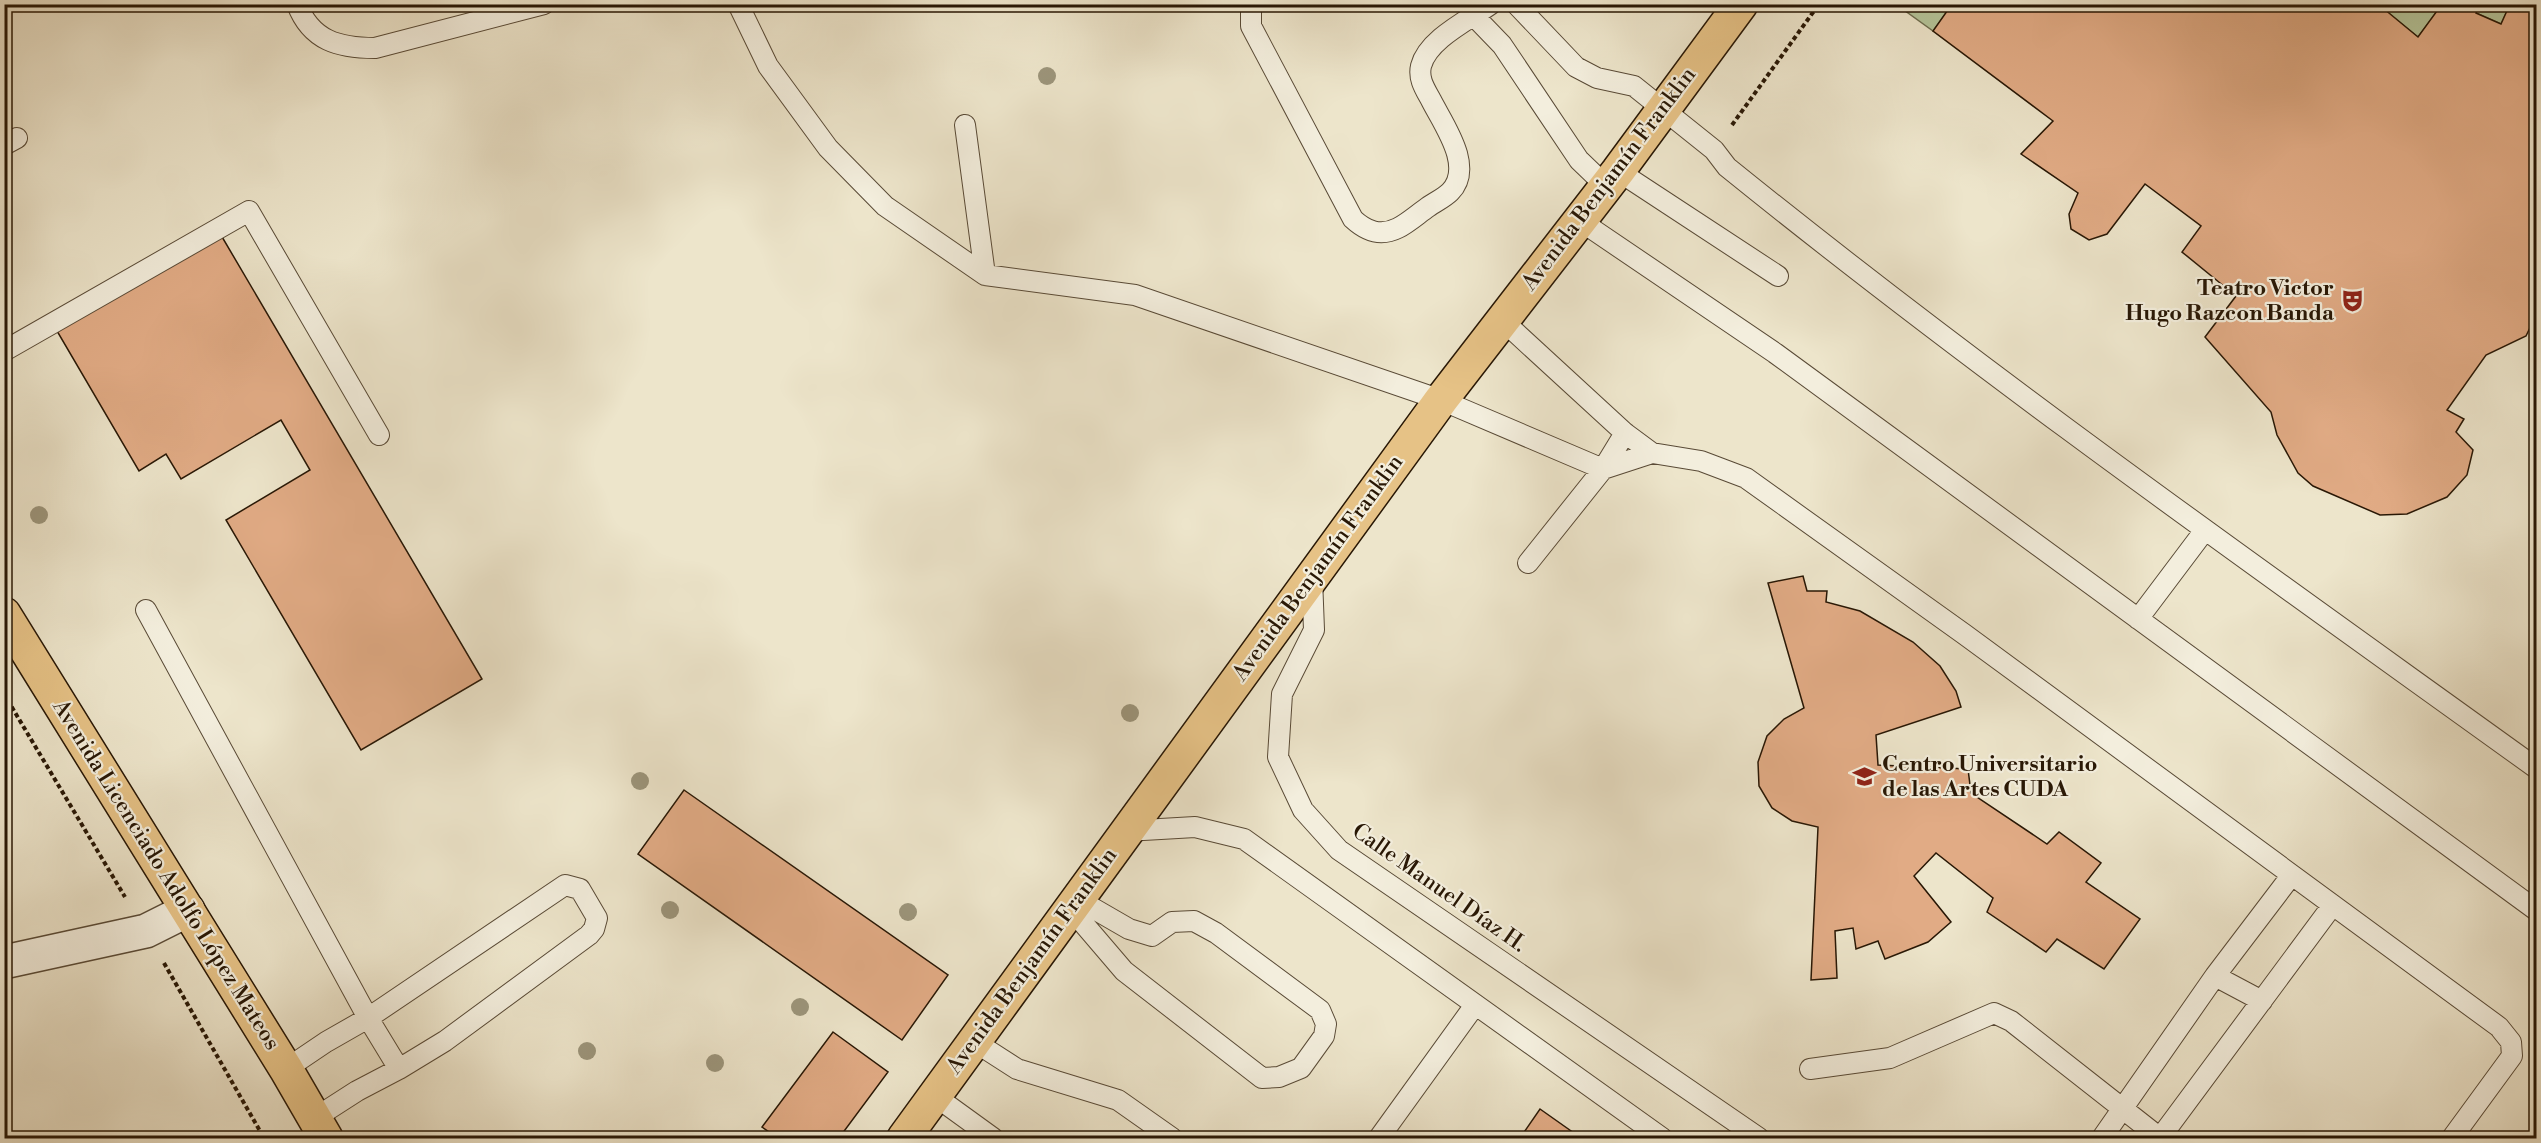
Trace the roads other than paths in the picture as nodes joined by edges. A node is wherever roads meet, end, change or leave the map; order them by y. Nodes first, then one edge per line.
1 (297, 4) edge
2 (544, 4) edge
3 (738, 4) edge
4 (1253, 4) edge
5 (1491, 4) edge
6 (1516, 4) edge
7 (1741, 4) edge
8 (1474, 16) junction
9 (1663, 108) junction
10 (965, 125) dead end
11 (1612, 178) junction
12 (1579, 220) junction
13 (985, 275) junction
14 (1778, 276) dead end
15 (1502, 320) junction
16 (4, 351) edge
17 (1441, 400) junction
18 (1625, 433) junction
19 (379, 435) dead end
20 (1652, 453) junction
21 (1603, 469) junction
22 (2205, 530) junction
23 (1528, 563) dead end
24 (1312, 575) junction
25 (146, 610) dead end
26 (4, 614) edge
27 (2138, 619) junction
28 (2536, 768) edge
29 (1126, 831) junction
30 (2291, 876) junction
31 (1074, 904) junction
32 (2332, 906) junction
33 (188, 910) junction
34 (2536, 910) edge
35 (4, 962) edge
36 (2215, 976) junction
37 (2262, 1000) junction
38 (1475, 1005) junction
39 (368, 1018) junction
40 (975, 1042) junction
41 (286, 1069) junction
42 (399, 1069) junction
43 (1810, 1069) dead end
44 (935, 1096) junction
45 (2122, 1109) junction
46 (320, 1128) edge
47 (904, 1138) edge
48 (993, 1138) edge
49 (1172, 1138) edge
50 (1379, 1138) edge
51 (1662, 1138) edge
52 (1759, 1138) edge
53 (2102, 1138) edge
54 (2160, 1138) edge
55 (2452, 1138) edge

1 - 2 lane
3 - 13 lane
4 - 8 lane
5 - 8 lane
6 - 9 lane
7 - 9 main road, Avenida Benjamín Franklin
8 - 11 lane
9 - 11 main road, Avenida Benjamín Franklin
9 - 22 lane
10 - 13 lane
11 - 12 main road, Avenida Benjamín Franklin
11 - 14 lane
12 - 15 main road, Avenida Benjamín Franklin
12 - 27 lane
13 - 17 lane
15 - 17 main road, Avenida Benjamín Franklin
15 - 18 lane
16 - 19 lane
17 - 21 lane
17 - 24 main road, Avenida Benjamín Franklin
18 - 20 lane
18 - 21 lane
20 - 21 lane
20 - 30 lane
21 - 23 lane
22 - 27 lane
22 - 28 lane
24 - 29 main road, Avenida Benjamín Franklin
24 - 52 lane, Calle Manuel Díaz H.
25 - 39 lane
26 - 33 main road, Avenida Licenciado Adolfo López Mateos
27 - 34 lane
29 - 31 main road, Avenida Benjamín Franklin
29 - 38 lane
30 - 32 lane
30 - 36 lane
31 - 31 lane
31 - 40 main road, Avenida Benjamín Franklin
32 - 37 lane
32 - 55 lane
33 - 35 street
33 - 41 main road, Avenida Licenciado Adolfo López Mateos
36 - 37 lane
36 - 45 lane
37 - 54 lane
38 - 50 lane
38 - 51 lane
39 - 41 lane
39 - 42 lane
39 - 42 lane
40 - 44 main road, Avenida Benjamín Franklin
40 - 49 lane
41 - 46 main road, Avenida Licenciado Adolfo López Mateos
42 - 46 lane
43 - 45 lane
44 - 47 main road, Avenida Benjamín Franklin
44 - 48 lane
45 - 53 lane
45 - 54 lane

